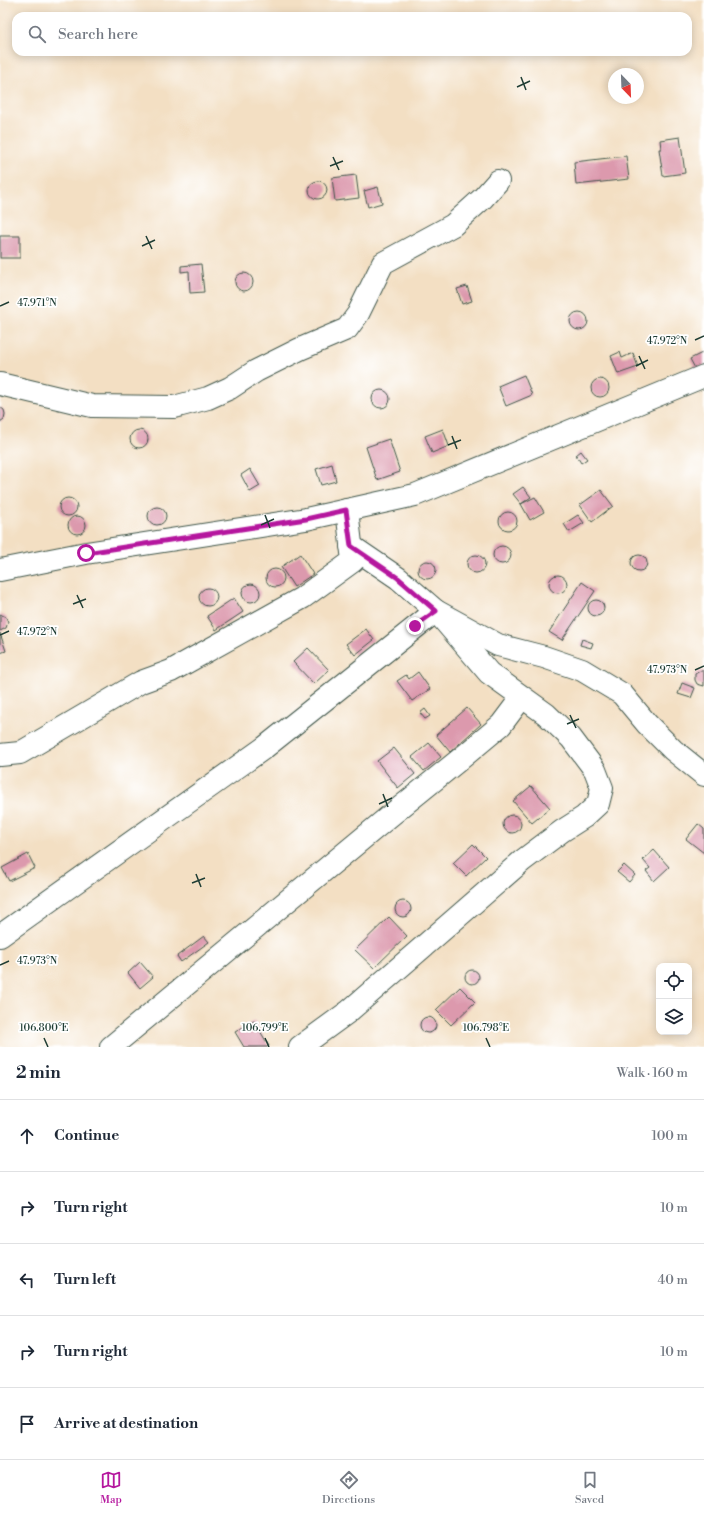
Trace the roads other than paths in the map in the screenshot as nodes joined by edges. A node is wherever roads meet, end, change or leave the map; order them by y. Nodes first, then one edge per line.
1 (498, 181) dead end
2 (704, 376) edge
3 (0, 384) edge
4 (346, 510) junction
5 (351, 546) junction
6 (0, 570) edge
7 (436, 611) junction
8 (522, 696) junction
9 (0, 755) edge
10 (704, 775) edge
11 (0, 936) edge
12 (111, 1047) edge
13 (300, 1047) edge

1 - 3 street
2 - 4 street
4 - 5 street
4 - 6 street
5 - 7 street
5 - 9 street
7 - 8 street
7 - 10 street
7 - 11 street
8 - 12 street
8 - 13 street

